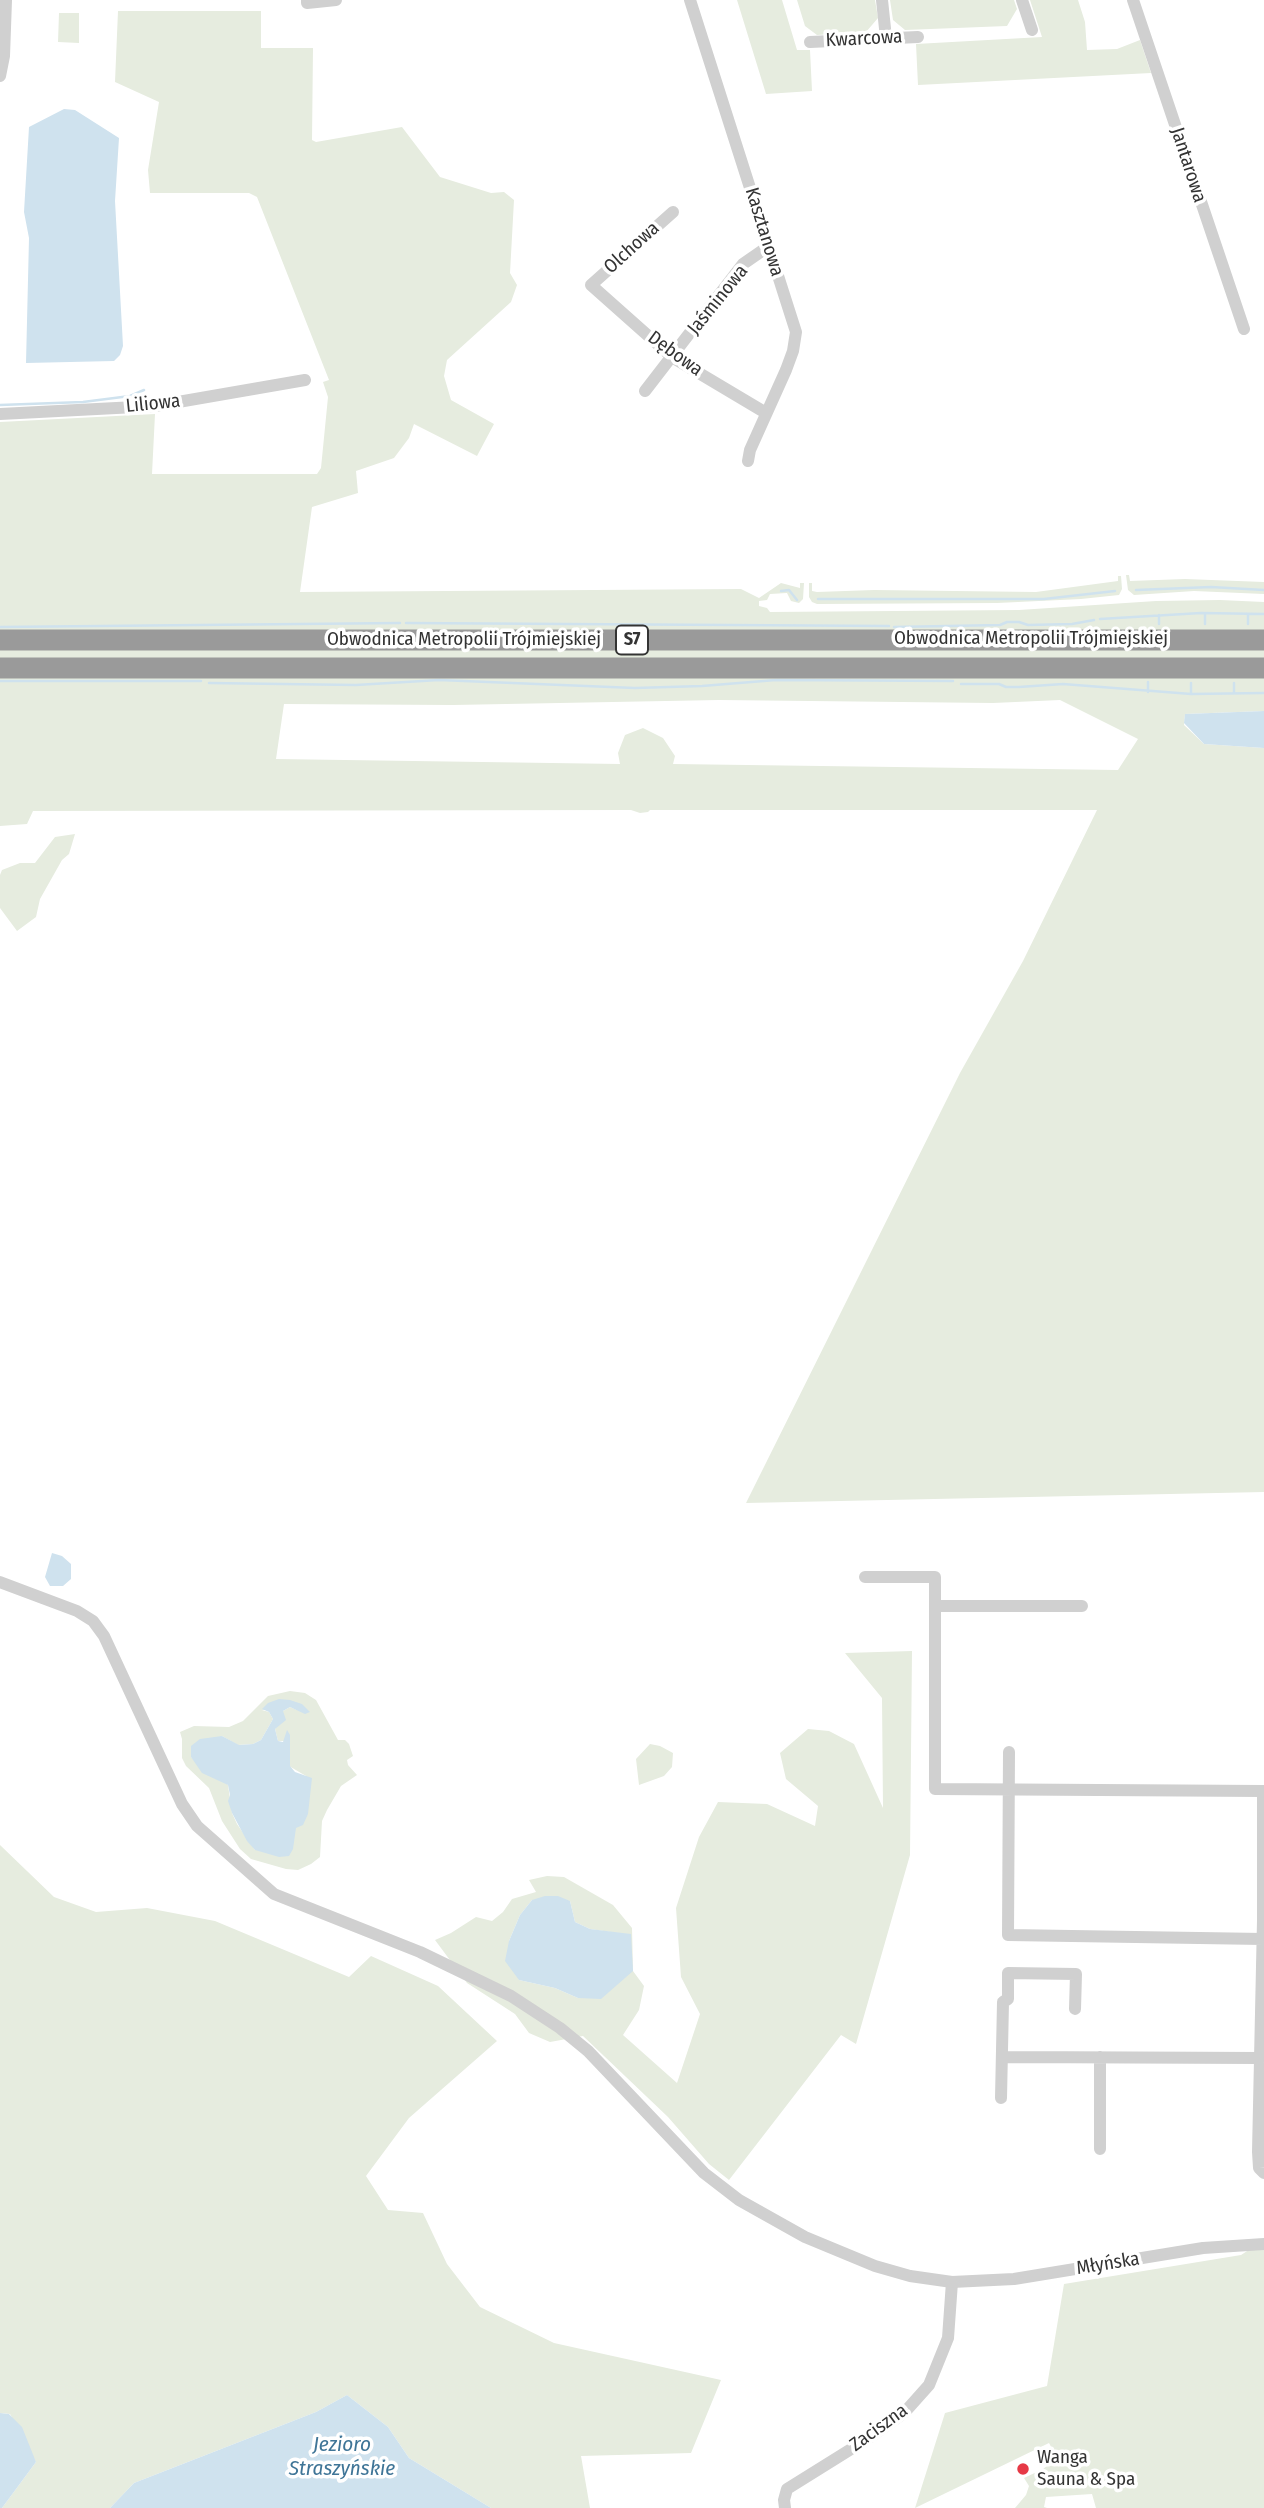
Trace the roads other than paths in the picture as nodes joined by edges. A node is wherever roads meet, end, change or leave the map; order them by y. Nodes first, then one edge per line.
1 (6, 0) edge
2 (336, 0) edge
3 (690, 0) edge
4 (882, 0) edge
5 (1022, 0) edge
6 (1133, 0) edge
7 (307, 1) edge
8 (1032, 30) dead end
9 (918, 37) dead end
10 (886, 38) junction
11 (810, 42) dead end
12 (0, 76) edge
13 (673, 212) dead end
14 (769, 247) junction
15 (592, 285) joint
16 (1244, 329) dead end
17 (672, 357) junction
18 (305, 380) dead end
19 (645, 391) dead end
20 (766, 413) junction
21 (0, 414) edge
22 (748, 461) dead end
23 (0, 640) edge
24 (1264, 640) edge
25 (0, 668) edge
26 (1264, 668) edge
27 (865, 1577) dead end
28 (0, 1582) edge
29 (935, 1606) junction
30 (1082, 1606) dead end
31 (1009, 1752) dead end
32 (1009, 1789) junction
33 (1263, 1939) edge
34 (1075, 2009) dead end
35 (1002, 2057) junction
36 (1100, 2057) junction
37 (1260, 2058) junction
38 (1001, 2098) dead end
39 (1100, 2149) dead end
40 (1264, 2173) edge
41 (1264, 2244) edge
42 (952, 2282) junction
43 (785, 2508) edge

1 - 12 street
2 - 7 street
3 - 14 street, Kasztanowa
4 - 10 street
5 - 8 street
6 - 16 street, Jantarowa
9 - 10 street, Kwarcowa
10 - 11 street, Kwarcowa
13 - 15 street, Olchowa
14 - 17 street, Jaśminowa
14 - 20 street, Kasztanowa
15 - 17 street, Dębowa
17 - 19 street, Jaśminowa
17 - 20 street, Dębowa
18 - 21 street, Liliowa
20 - 22 street, Kasztanowa
23 - 24 highway, Obwodnica Metropolii Trójmiejskiej / S7
25 - 26 highway, Obwodnica Metropolii Trójmiejskiej / S7
27 - 29 street
28 - 42 street, Młyńska
29 - 30 street
29 - 32 street
31 - 32 street
32 - 33 street
32 - 33 street
33 - 37 street
34 - 35 street
35 - 36 street
35 - 38 street
36 - 37 street
36 - 39 street
37 - 40 street
41 - 42 street, Młyńska
42 - 43 street, Zaciszna

